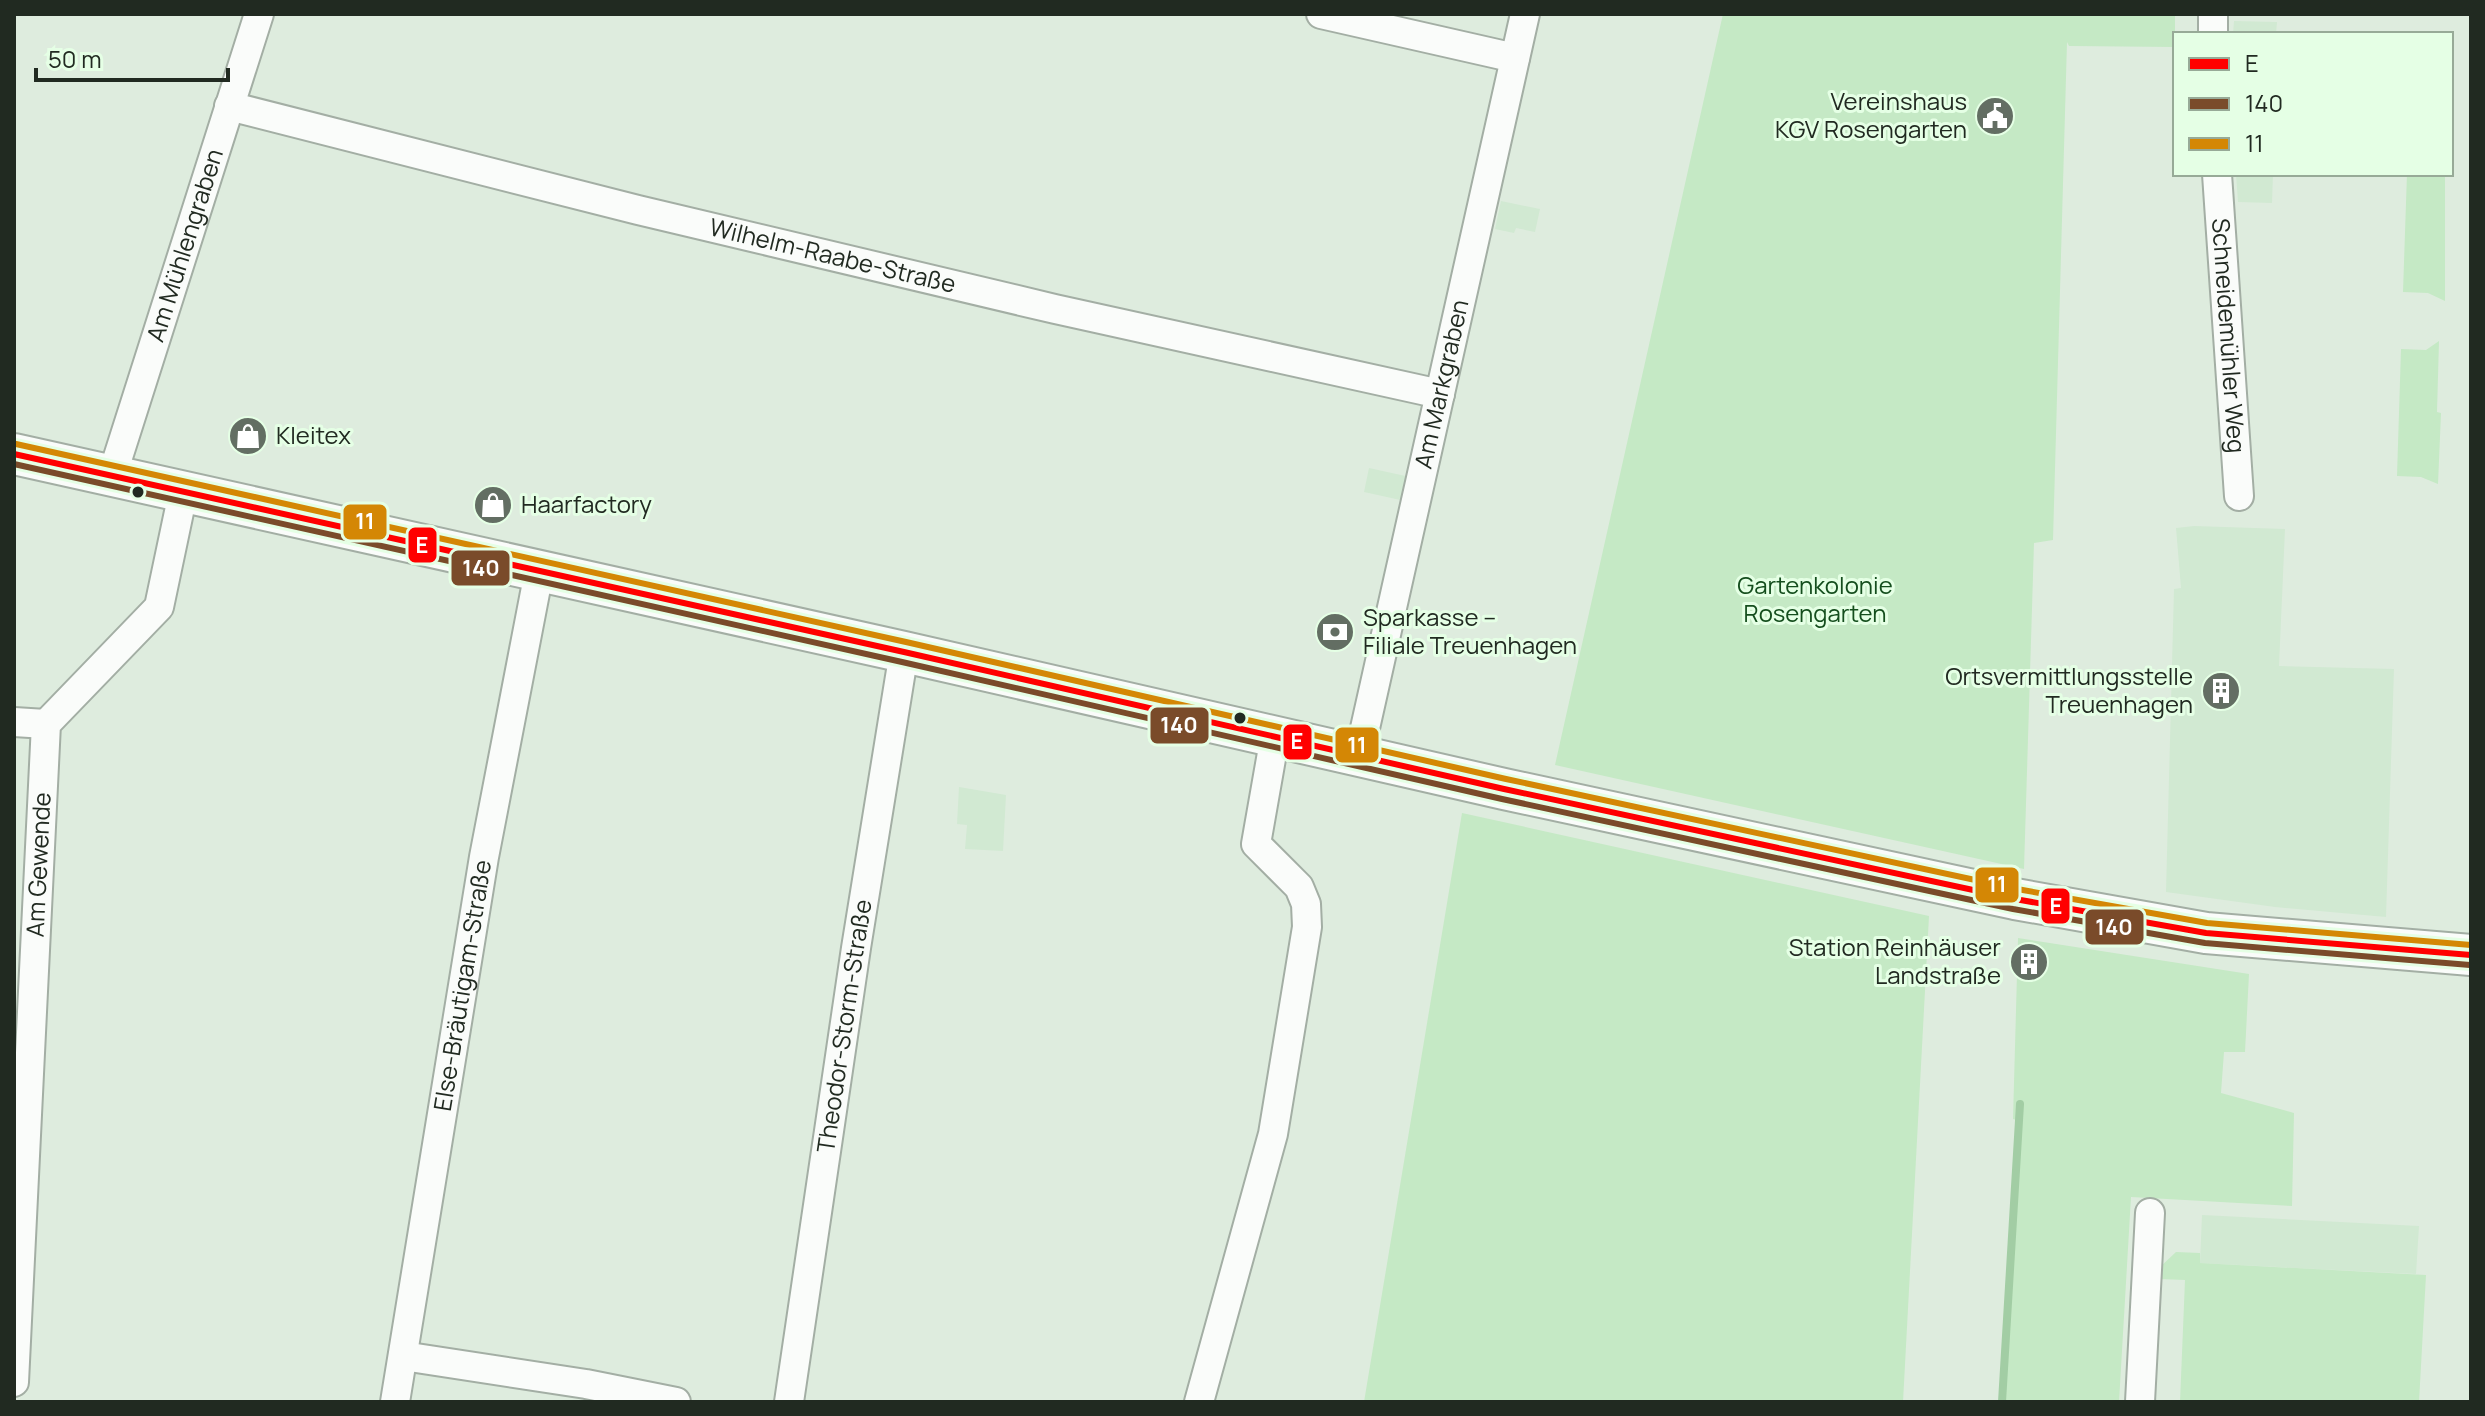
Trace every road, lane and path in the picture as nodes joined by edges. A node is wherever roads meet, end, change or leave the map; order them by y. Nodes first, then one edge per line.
1 (259, 14) edge
2 (1321, 14) edge
3 (1525, 14) edge
4 (1515, 58) junction
5 (229, 106) junction
6 (2217, 176) edge
7 (1440, 394) junction
8 (14, 454) edge
9 (112, 476) junction
10 (183, 493) junction
11 (2239, 496) dead end
12 (539, 572) junction
13 (904, 652) junction
14 (14, 722) edge
15 (46, 724) junction
16 (1275, 736) junction
17 (1359, 755) junction
18 (2471, 955) edge
19 (2150, 1213) dead end
20 (17, 1276) edge
21 (403, 1356) junction
22 (14, 1382) edge
23 (395, 1402) edge
24 (676, 1402) edge
25 (789, 1402) edge
26 (1199, 1402) edge
27 (2140, 1402) edge

1 - 5 street, Am Mühlengraben
2 - 4 street
3 - 4 street, Am Markgraben
4 - 7 street, Am Markgraben
5 - 7 street, Wilhelm-Raabe-Straße
5 - 9 street, Am Mühlengraben
6 - 11 street, Schneidemühler Weg
7 - 17 street, Am Markgraben
8 - 9 main road
9 - 10 main road
10 - 12 main road
10 - 15 street
12 - 13 main road
12 - 21 street, Else-Bräutigam-Straße
13 - 16 main road
13 - 25 street, Theodor-Storm-Straße
14 - 15 street
15 - 20 street, Am Gewende
16 - 17 main road
16 - 26 street
17 - 18 main road
19 - 27 street
20 - 22 street, Am Gewende
21 - 23 street, Else-Bräutigam-Straße
21 - 24 street

